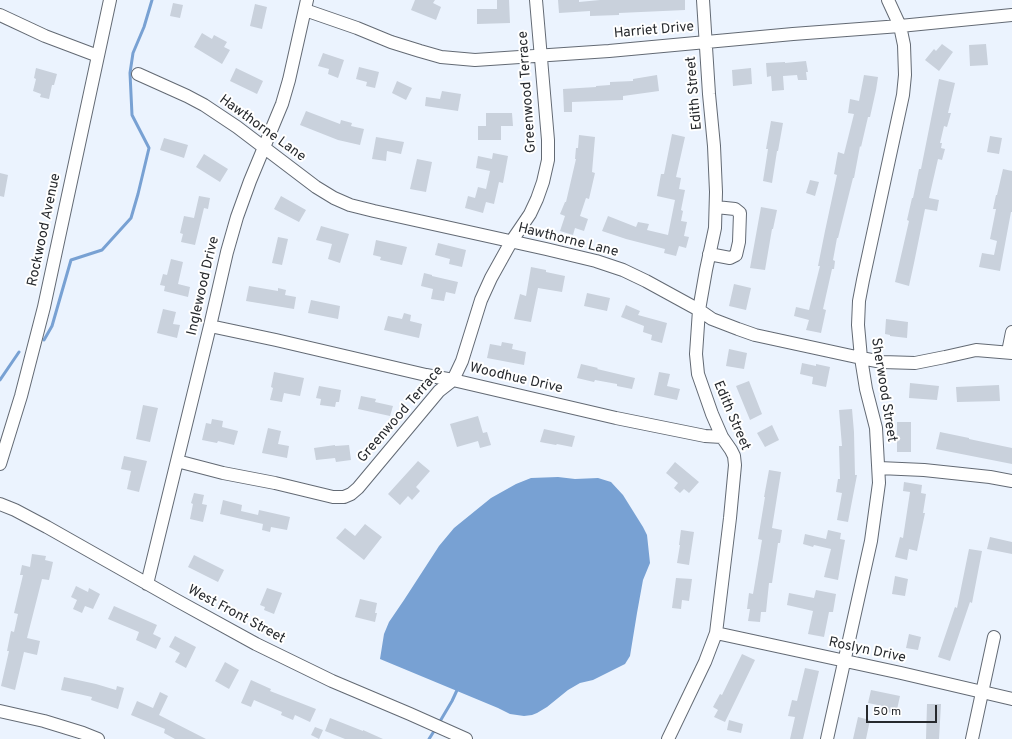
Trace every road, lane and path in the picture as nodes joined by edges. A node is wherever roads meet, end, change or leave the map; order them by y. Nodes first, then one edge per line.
1 (110, 0) edge
2 (536, 0) edge
3 (703, 0) edge
4 (888, 0) edge
5 (306, 5) edge
6 (0, 15) edge
7 (1012, 15) edge
8 (900, 26) junction
9 (705, 42) junction
10 (98, 56) junction
11 (540, 56) junction
12 (138, 74) dead end
13 (265, 147) junction
14 (716, 207) junction
15 (511, 242) junction
16 (709, 254) junction
17 (699, 310) junction
18 (210, 326) junction
19 (1012, 332) edge
20 (1010, 352) edge
21 (861, 358) junction
22 (454, 380) junction
23 (722, 436) junction
24 (177, 461) junction
25 (0, 464) edge
26 (879, 468) junction
27 (1012, 481) edge
28 (0, 504) edge
29 (147, 584) junction
30 (716, 633) junction
31 (994, 637) dead end
32 (844, 661) junction
33 (982, 691) junction
34 (1012, 698) edge
35 (0, 711) edge
36 (98, 739) edge
37 (466, 739) edge
38 (668, 739) edge
39 (827, 739) edge
40 (972, 739) edge

1 - 10 street, Rockwood Avenue
2 - 11 street, Greenwood Terrace
3 - 9 street, Edith Street
4 - 8 street, Sherwood Street
5 - 11 street, Harriet Drive
5 - 13 street, Inglewood Drive
6 - 10 street
7 - 8 street, Harriet Drive
8 - 9 street, Harriet Drive
8 - 21 street, Sherwood Street
9 - 11 street, Harriet Drive
9 - 14 street, Edith Street
10 - 25 street, Rockwood Avenue
11 - 15 street, Greenwood Terrace
12 - 13 street, Hawthorne Lane
13 - 15 street, Hawthorne Lane
13 - 18 street, Inglewood Drive
14 - 16 street, Edith Street
14 - 16 street
15 - 17 street, Hawthorne Lane
15 - 22 street, Greenwood Terrace
16 - 17 street, Edith Street
17 - 21 street, Hawthorne Lane
17 - 23 street, Edith Street
18 - 22 street, Woodhue Drive
18 - 24 street, Inglewood Drive
19 - 20 street
20 - 21 street, Hawthorne Lane
21 - 26 street, Sherwood Street
22 - 23 street, Woodhue Drive
22 - 24 street, Greenwood Terrace
23 - 30 street, Edith Street
24 - 29 street, Inglewood Drive
26 - 27 street
26 - 32 street, Sherwood Street
28 - 29 street, West Front Street
29 - 37 street, West Front Street
30 - 32 street, Roslyn Drive
30 - 38 street, Edith Street
31 - 33 street
32 - 33 street, Roslyn Drive
32 - 39 street, Sherwood Street
33 - 34 street, Roslyn Drive
33 - 40 street
35 - 36 street

